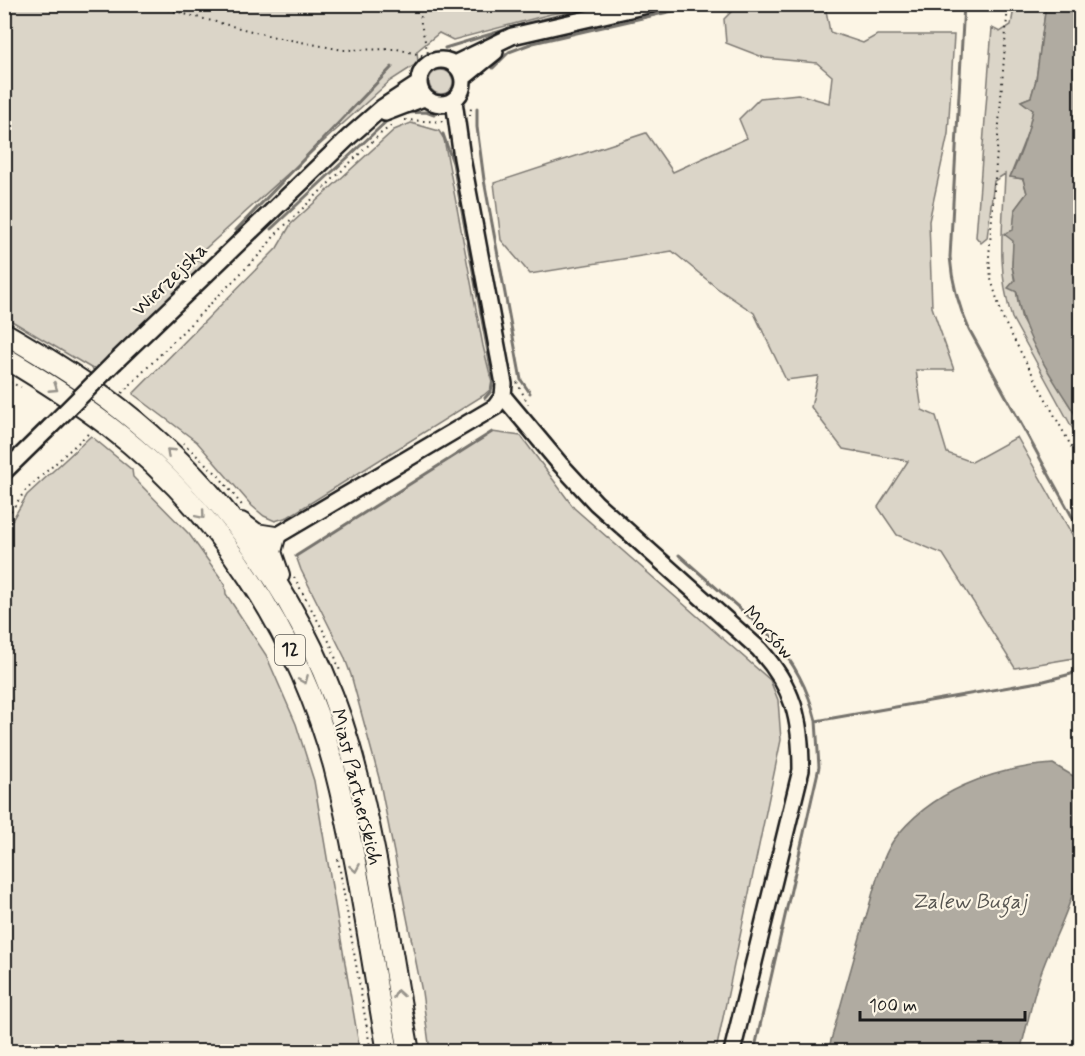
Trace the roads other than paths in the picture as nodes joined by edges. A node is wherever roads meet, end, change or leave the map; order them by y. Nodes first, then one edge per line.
1 (652, 4) edge
2 (526, 34) junction
3 (454, 64) junction
4 (463, 78) junction
5 (421, 91) junction
6 (446, 103) junction
7 (462, 158) junction
8 (4, 333) edge
9 (4, 357) edge
10 (503, 396) junction
11 (4, 472) edge
12 (237, 513) junction
13 (275, 537) junction
14 (284, 597) junction
15 (388, 1052) edge
16 (409, 1052) edge
17 (732, 1052) edge

1 - 2 street
2 - 3 street
2 - 4 street
3 - 4 street
3 - 5 street
4 - 6 street
5 - 6 street
5 - 11 street, Wierzejska, bridge
6 - 7 street
6 - 7 street
7 - 10 street
12 -> 8 main road, Miast Partnerskich / 12
9 -> 15 main road, Miast Partnerskich / 12
10 - 13 street
10 - 17 street, Morsów
12 - 13 main road
12 - 14 main road, Miast Partnerskich / 12
13 - 14 main road
16 -> 14 main road, Miast Partnerskich / 12

